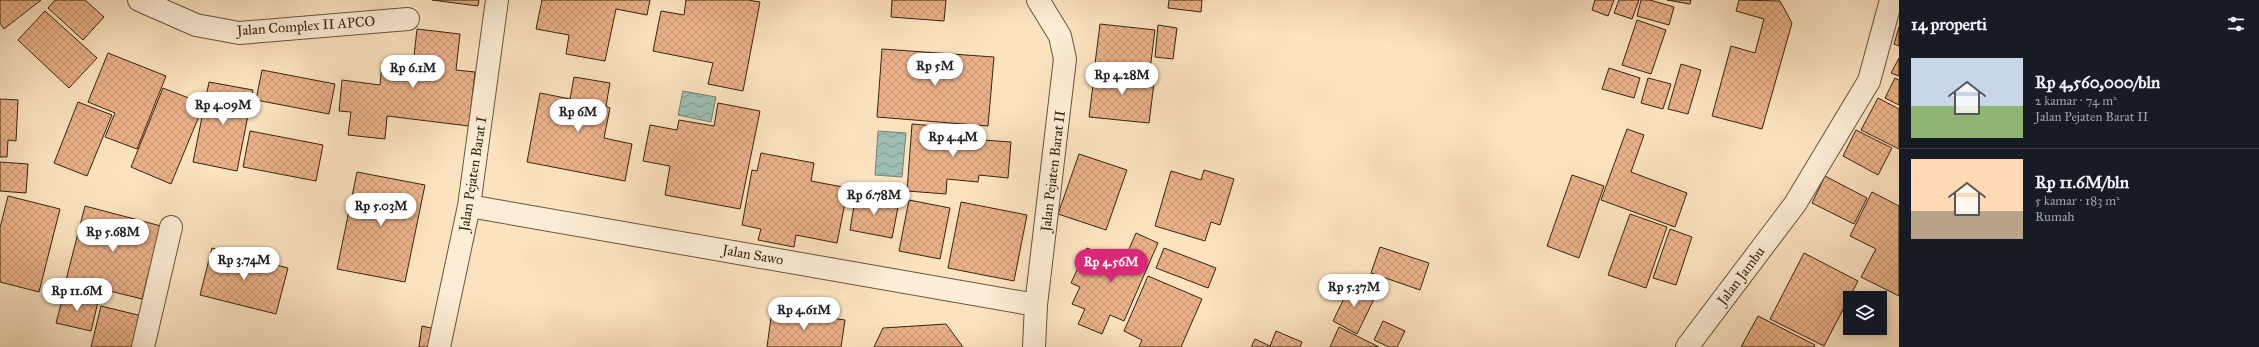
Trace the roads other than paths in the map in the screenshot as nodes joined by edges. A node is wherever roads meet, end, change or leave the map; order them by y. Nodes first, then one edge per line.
1 (139, 0) edge
2 (497, 0) edge
3 (1038, 0) edge
4 (1890, 0) edge
5 (408, 19) dead end
6 (470, 206) junction
7 (172, 227) dead end
8 (1036, 305) junction
9 (143, 347) edge
10 (439, 347) edge
11 (1034, 347) edge
12 (1687, 347) edge

1 - 5 street, Jalan Complex II APCO
2 - 6 street, Jalan Pejaten Barat I
3 - 8 street, Jalan Pejaten Barat II
4 - 12 street, Jalan Jambu
6 - 8 street, Jalan Sawo
6 - 10 street, Jalan Pejaten Barat I
7 - 9 street
8 - 11 street, Jalan Pejaten Barat II

